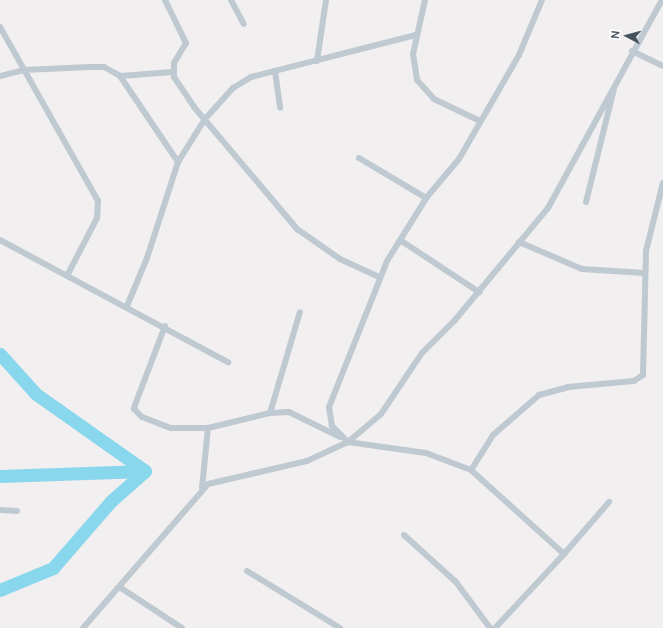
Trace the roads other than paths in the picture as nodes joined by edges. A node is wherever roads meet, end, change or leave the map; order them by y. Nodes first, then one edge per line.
1 (165, 0) edge
2 (231, 0) edge
3 (326, 0) edge
4 (425, 0) edge
5 (542, 0) edge
6 (662, 0) edge
7 (244, 24) dead end
8 (0, 27) edge
9 (416, 35) junction
10 (632, 51) junction
11 (317, 62) junction
12 (663, 66) edge
13 (24, 70) junction
14 (275, 71) junction
15 (173, 72) junction
16 (0, 76) edge
17 (120, 76) junction
18 (616, 82) junction
19 (280, 108) dead end
20 (205, 119) junction
21 (480, 121) junction
22 (359, 158) dead end
23 (178, 162) junction
24 (663, 183) edge
25 (426, 198) junction
26 (586, 202) dead end
27 (0, 240) edge
28 (400, 240) junction
29 (518, 242) junction
30 (645, 273) junction
31 (68, 274) junction
32 (379, 277) junction
33 (479, 292) junction
34 (127, 306) junction
35 (300, 312) dead end
36 (165, 326) junction
37 (228, 362) dead end
38 (270, 413) junction
39 (208, 428) junction
40 (341, 437) junction
41 (348, 442) junction
42 (471, 470) junction
43 (202, 488) junction
44 (608, 502) dead end
45 (0, 510) edge
46 (17, 510) dead end
47 (404, 535) dead end
48 (564, 554) junction
49 (247, 571) dead end
50 (121, 588) junction
51 (83, 628) edge
52 (182, 628) edge
53 (340, 628) edge
54 (490, 628) edge
55 (495, 628) edge

1 - 15 street
2 - 7 street
3 - 11 street
4 - 9 street
5 - 21 street
6 - 10 street
8 - 13 street
9 - 11 street
9 - 21 street
10 - 12 street
10 - 18 street
11 - 14 street
13 - 16 street
13 - 17 street
13 - 31 street
14 - 19 street
14 - 20 street
15 - 17 street
15 - 20 street
17 - 23 street
18 - 26 street
18 - 29 street
20 - 23 street
20 - 32 street
21 - 25 street
22 - 25 street
23 - 34 street
24 - 30 street
25 - 28 street
27 - 31 street
28 - 32 street
28 - 33 street
29 - 30 street
29 - 33 street
30 - 42 street
31 - 34 street
32 - 40 street
33 - 41 street
34 - 36 street
35 - 38 street
36 - 37 street
36 - 39 street
38 - 39 street
38 - 40 street
39 - 43 street
40 - 41 street
41 - 42 street
41 - 43 street
42 - 48 street
43 - 50 street
44 - 48 street
45 - 46 street
47 - 54 street
48 - 55 street
49 - 53 street
50 - 51 street
50 - 52 street

